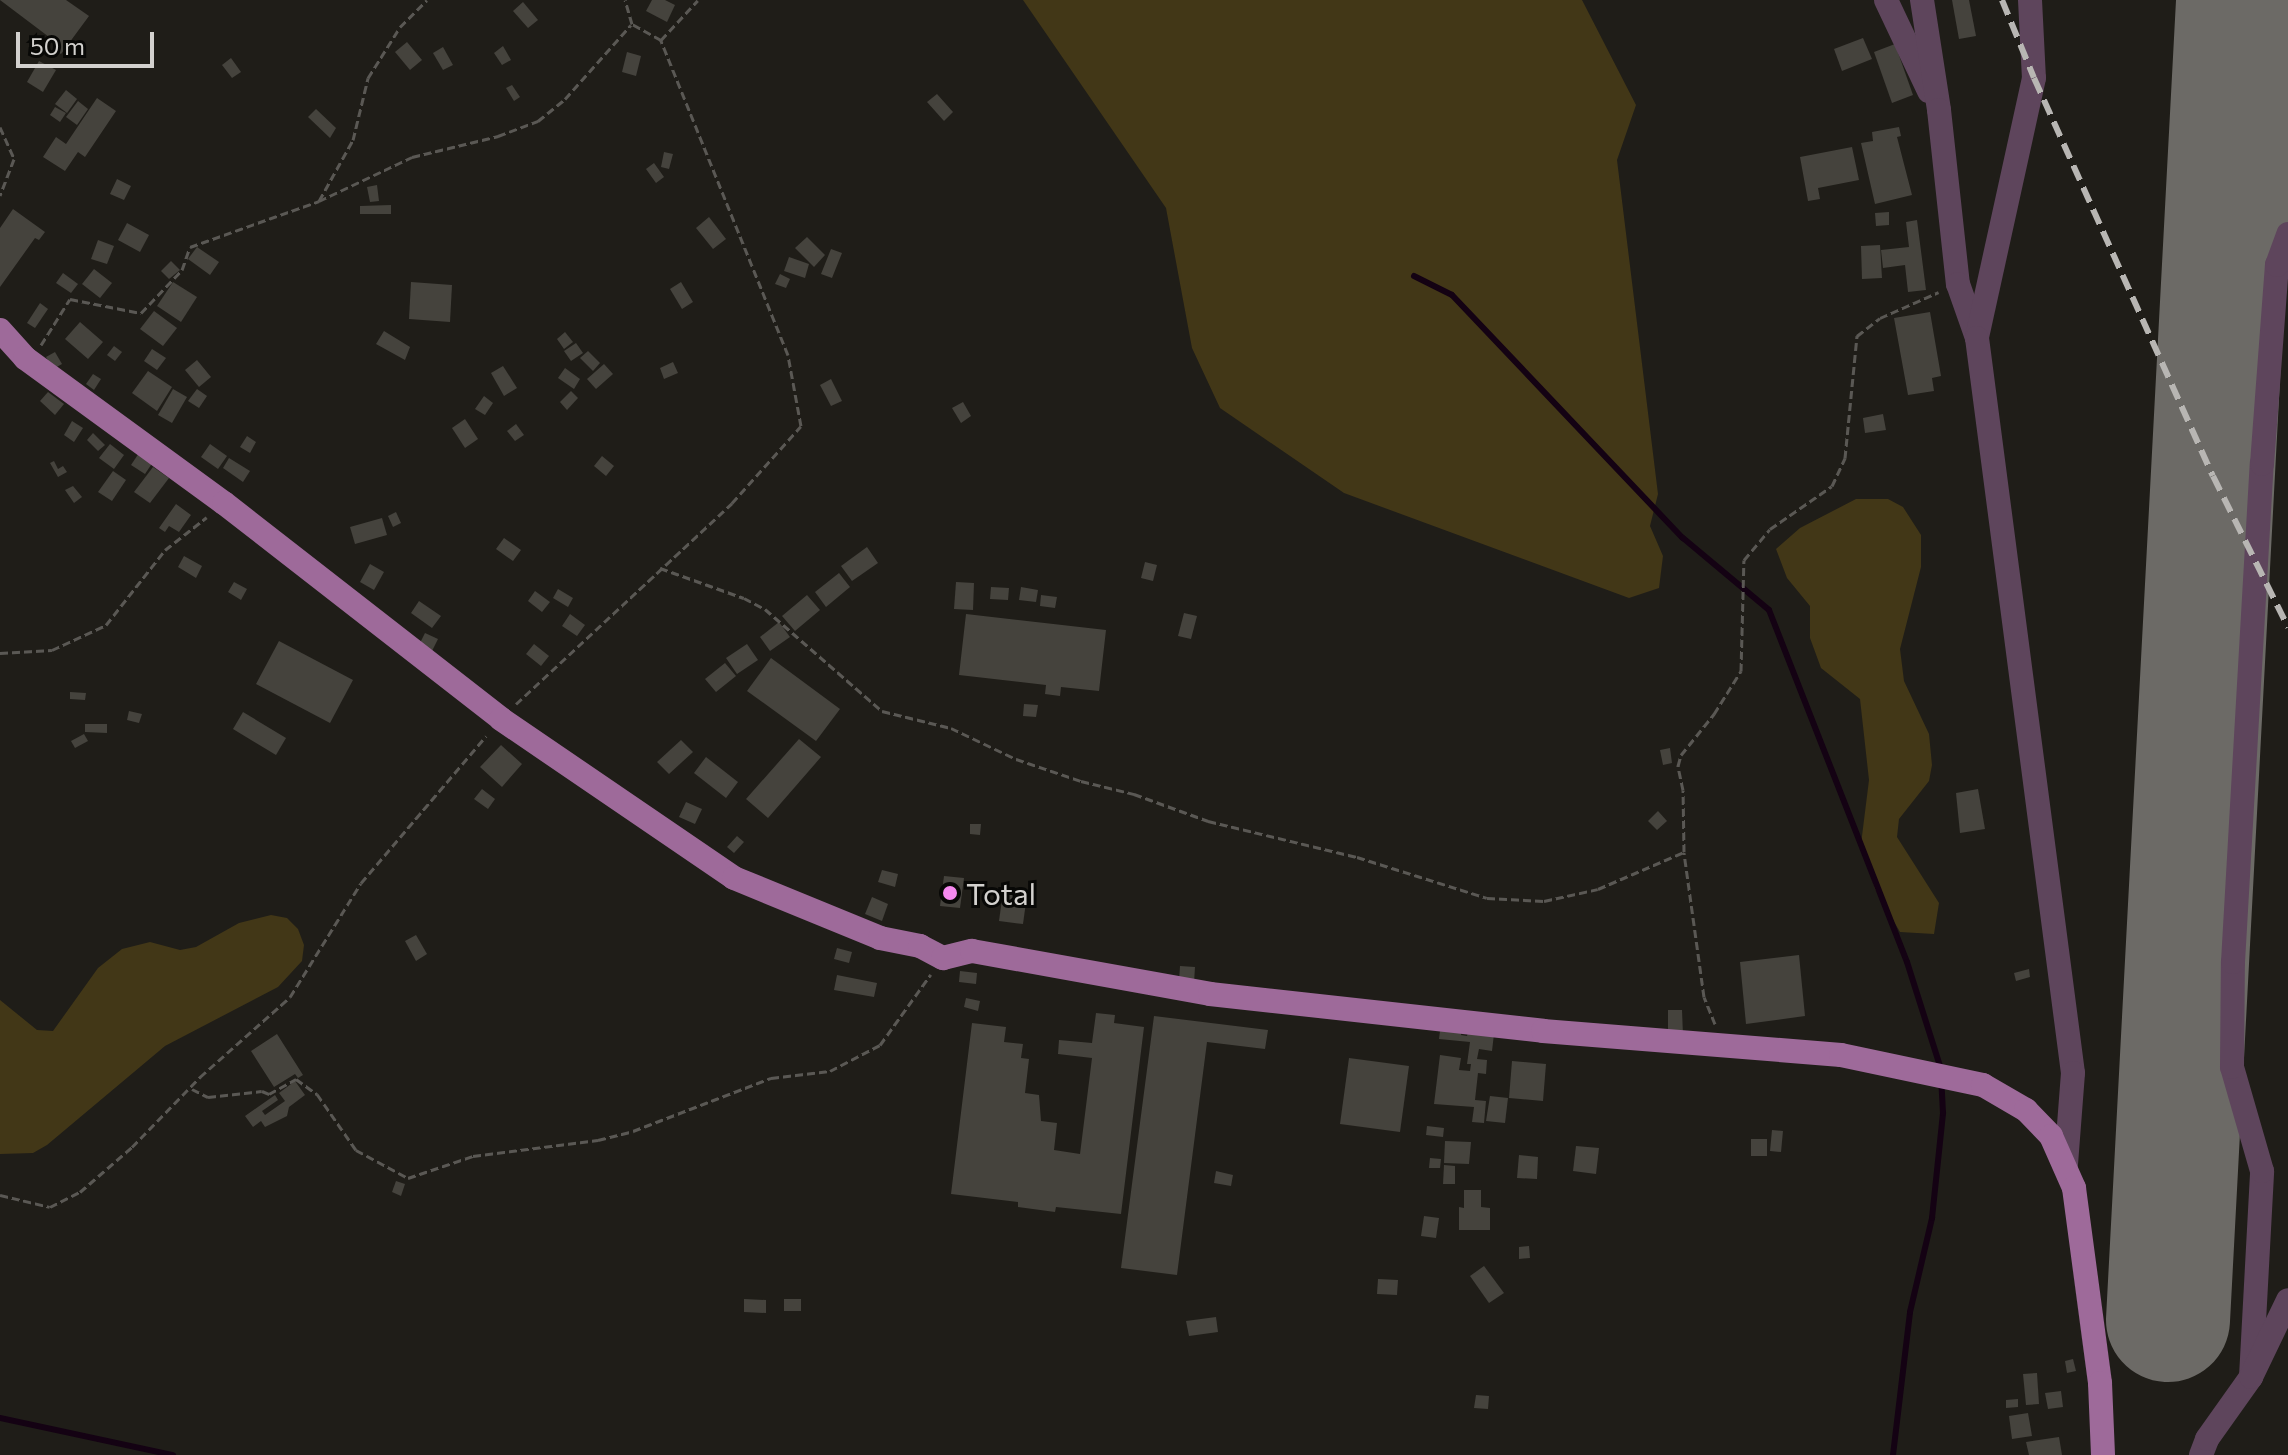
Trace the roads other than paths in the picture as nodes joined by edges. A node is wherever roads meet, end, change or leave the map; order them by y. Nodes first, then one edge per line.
1 (1886, 0) edge
2 (1922, 0) edge
3 (2030, 0) edge
4 (1939, 110) junction
5 (2288, 234) edge
6 (0, 330) edge
7 (1977, 338) junction
8 (2066, 1165) junction
9 (2288, 1300) edge
10 (2251, 1377) junction
11 (2103, 1455) edge
12 (2201, 1455) edge

1 - 4 street
2 - 4 street
3 - 7 street
4 - 7 street
5 - 10 street
6 - 8 main road
7 - 8 street
8 - 11 main road
9 - 10 street
10 - 12 street

